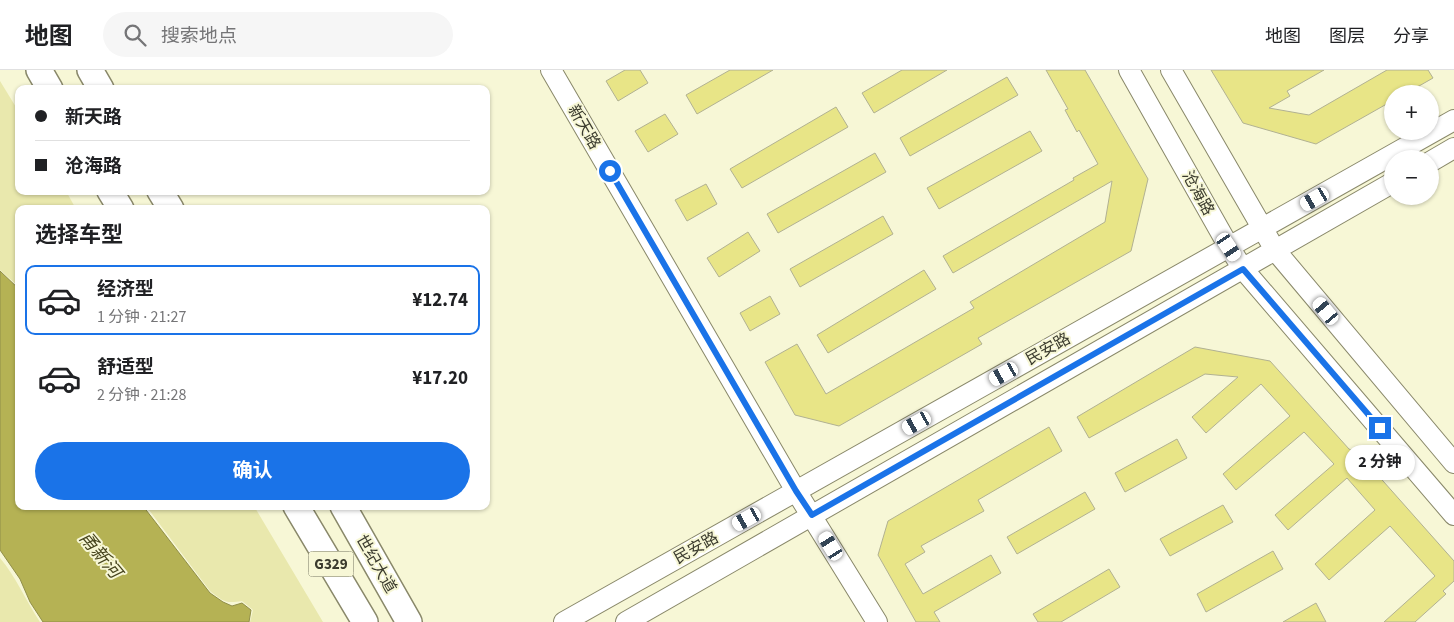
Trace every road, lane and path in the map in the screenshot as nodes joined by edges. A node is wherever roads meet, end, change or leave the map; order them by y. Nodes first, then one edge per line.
1 (39, 70) edge
2 (90, 70) edge
3 (551, 70) edge
4 (1129, 70) edge
5 (1171, 70) edge
6 (48, 85) edge
7 (99, 85) edge
8 (1454, 120) edge
9 (1454, 148) edge
10 (1439, 157) edge
11 (1384, 188) edge
12 (1262, 228) junction
13 (1229, 247) junction
14 (1275, 250) junction
15 (1243, 269) junction
16 (1454, 463) edge
17 (796, 491) junction
18 (298, 510) edge
19 (344, 510) edge
20 (812, 515) junction
21 (1454, 515) edge
22 (365, 622) edge
23 (410, 622) edge
24 (564, 622) edge
25 (626, 622) edge
26 (877, 622) edge

1 - 6 highway
2 - 7 highway
3 - 17 main road, 新天路
4 - 13 main road, 沧海路
5 - 12 main road
8 - 12 main road, 民安路
9 - 10 main road
11 - 14 main road, 民安路
12 - 13 main road, 民安路
12 - 14 main road
13 - 15 main road, 沧海路
13 - 17 main road, 民安路
14 - 15 main road, 民安路
14 - 16 main road
15 - 20 main road, 民安路
15 - 21 main road, 沧海路
17 - 20 main road, 新天路
17 - 24 main road, 民安路
18 - 22 highway, G329
19 - 23 highway, 世纪大道 / G329
20 - 25 main road, 民安路
20 - 26 main road, 新天路

